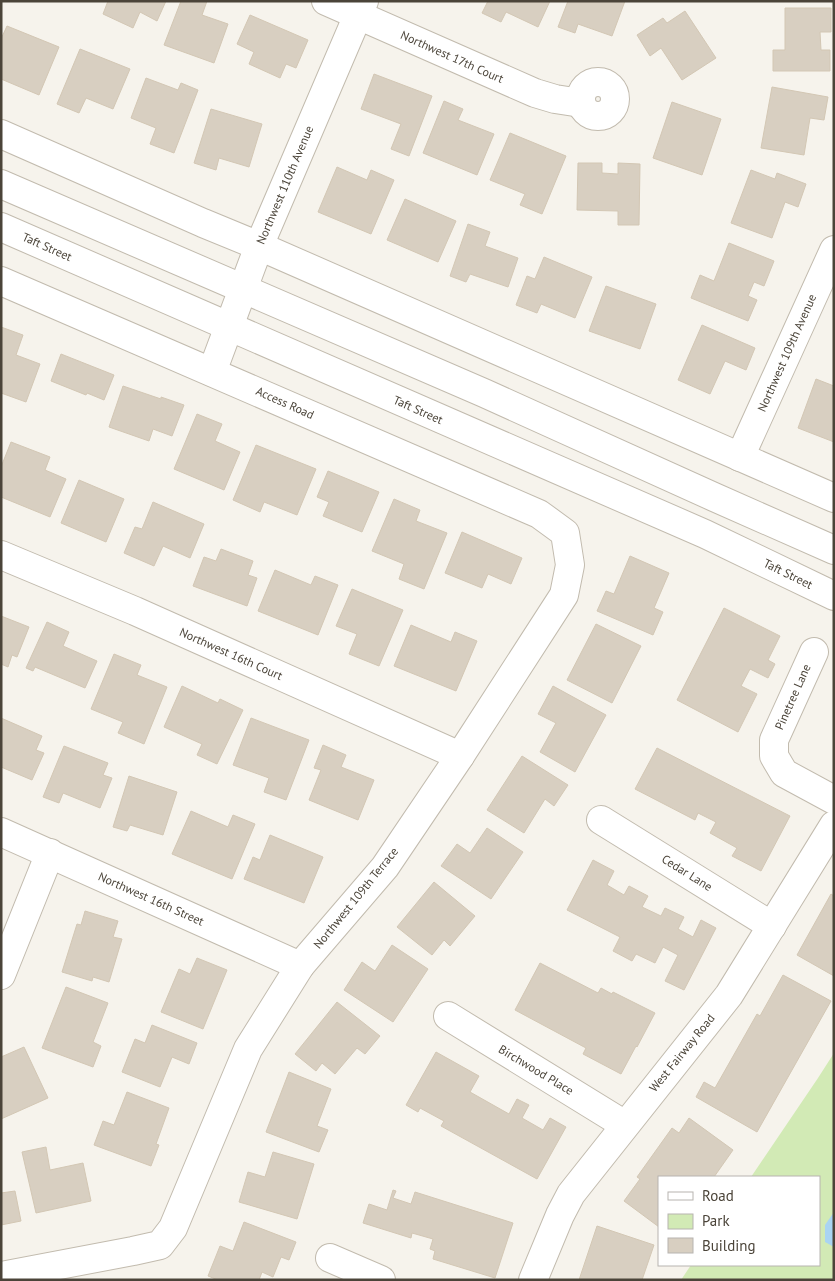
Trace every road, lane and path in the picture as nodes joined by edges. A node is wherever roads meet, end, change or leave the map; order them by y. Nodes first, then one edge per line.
1 (326, 1) edge
2 (361, 8) edge
3 (581, 103) dead end
4 (1, 134) edge
5 (1, 184) edge
6 (1, 227) edge
7 (259, 246) junction
8 (834, 250) edge
9 (1, 281) edge
10 (243, 288) junction
11 (228, 327) junction
12 (212, 372) junction
13 (740, 457) junction
14 (834, 498) edge
15 (565, 533) joint
16 (834, 550) edge
17 (1, 555) edge
18 (834, 596) edge
19 (814, 652) dead end
20 (460, 756) junction
21 (834, 800) edge
22 (602, 820) dead end
23 (834, 825) edge
24 (1, 832) edge
25 (50, 853) junction
26 (772, 926) junction
27 (300, 966) junction
28 (1, 975) edge
29 (448, 1016) dead end
30 (625, 1125) junction
31 (330, 1258) dead end
32 (1, 1276) edge
33 (382, 1280) edge
34 (534, 1280) edge

1 - 2 street, Northwest 17th Court
2 - 3 street, Northwest 17th Court
2 - 7 street, Northwest 110th Avenue
4 - 7 street
5 - 10 street
6 - 11 street, Taft Street
7 - 10 street, Northwest 110th Avenue
7 - 13 street
8 - 13 street, Northwest 109th Avenue
9 - 12 street, Access Road
10 - 11 street, Northwest 110th Avenue
10 - 16 street
11 - 12 street, Northwest 110th Avenue
11 - 18 street, Taft Street
12 - 15 street, Access Road
13 - 14 street
15 - 20 street, Northwest 109th Terrace
17 - 20 street, Northwest 16th Court
19 - 21 street, Pinetree Lane
20 - 27 street, Northwest 109th Terrace
22 - 26 street, Cedar Lane
23 - 26 street, West Fairway Road
24 - 25 street, Northwest 16th Street
25 - 27 street, Northwest 16th Street
25 - 28 street
26 - 30 street, West Fairway Road
27 - 32 street, Northwest 109th Terrace
29 - 30 street, Birchwood Place
30 - 34 street, West Fairway Road
31 - 33 street

